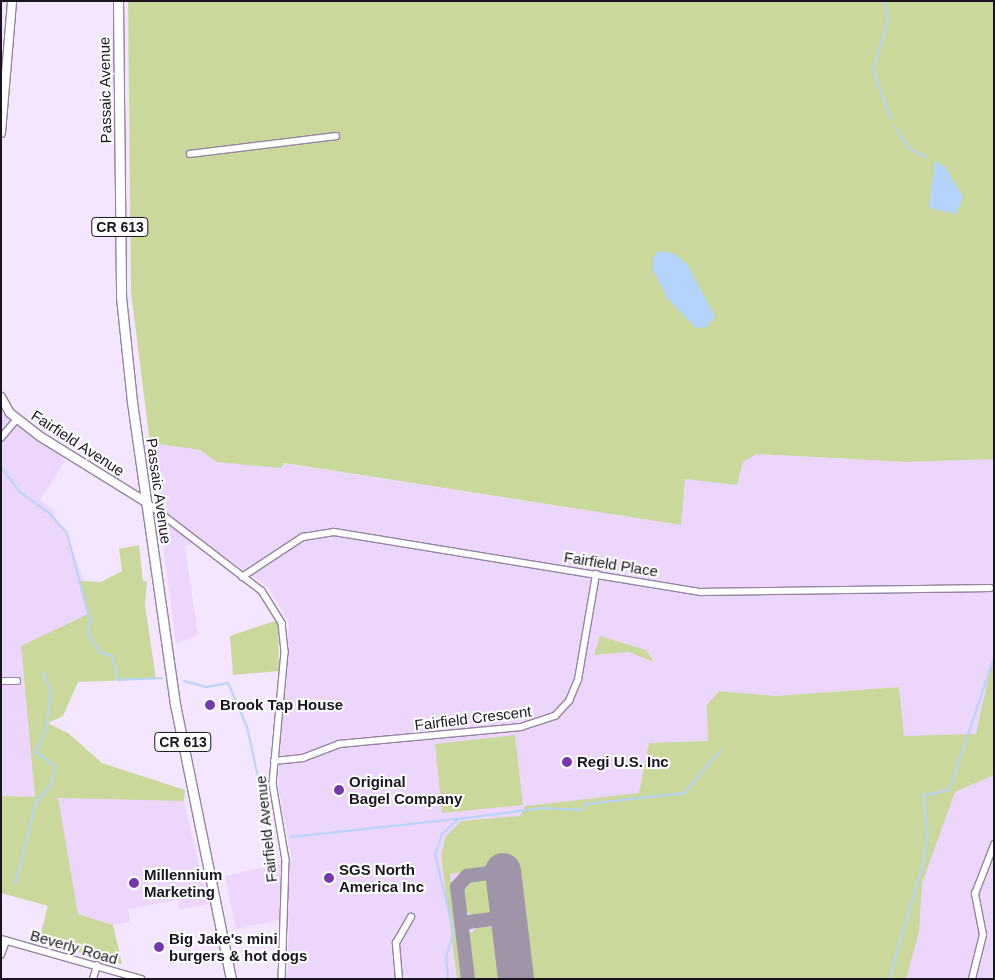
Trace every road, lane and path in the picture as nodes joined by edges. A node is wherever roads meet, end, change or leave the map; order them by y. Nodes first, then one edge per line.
1 (12, 1) edge
2 (118, 1) edge
3 (1, 133) edge
4 (336, 136) dead end
5 (190, 154) dead end
6 (1, 397) edge
7 (17, 419) junction
8 (1, 438) edge
9 (146, 502) junction
10 (596, 575) junction
11 (242, 577) junction
12 (990, 588) dead end
13 (1, 681) edge
14 (17, 681) dead end
15 (274, 761) junction
16 (994, 846) edge
17 (410, 917) dead end
18 (4, 940) edge
19 (1, 954) edge
20 (97, 966) junction
21 (93, 979) edge
22 (141, 979) edge
23 (231, 979) edge
24 (282, 979) edge
25 (399, 979) edge
26 (972, 979) edge

1 - 3 street
2 - 9 main road, Passaic Avenue / CR 613
4 - 5 street
6 - 7 street, Fairfield Avenue
7 - 8 street
7 - 9 street, Fairfield Avenue
9 - 11 street, Fairfield Avenue
9 - 23 main road, Passaic Avenue / CR 613
10 - 11 street, Fairfield Place
10 - 12 street, Fairfield Place
10 - 15 street, Fairfield Crescent
11 - 15 street, Fairfield Avenue
13 - 14 street
15 - 24 street, Fairfield Avenue
16 - 26 street
17 - 25 street
18 - 19 street
18 - 20 street, Beverly Road
20 - 21 street
20 - 22 street, Beverly Road

